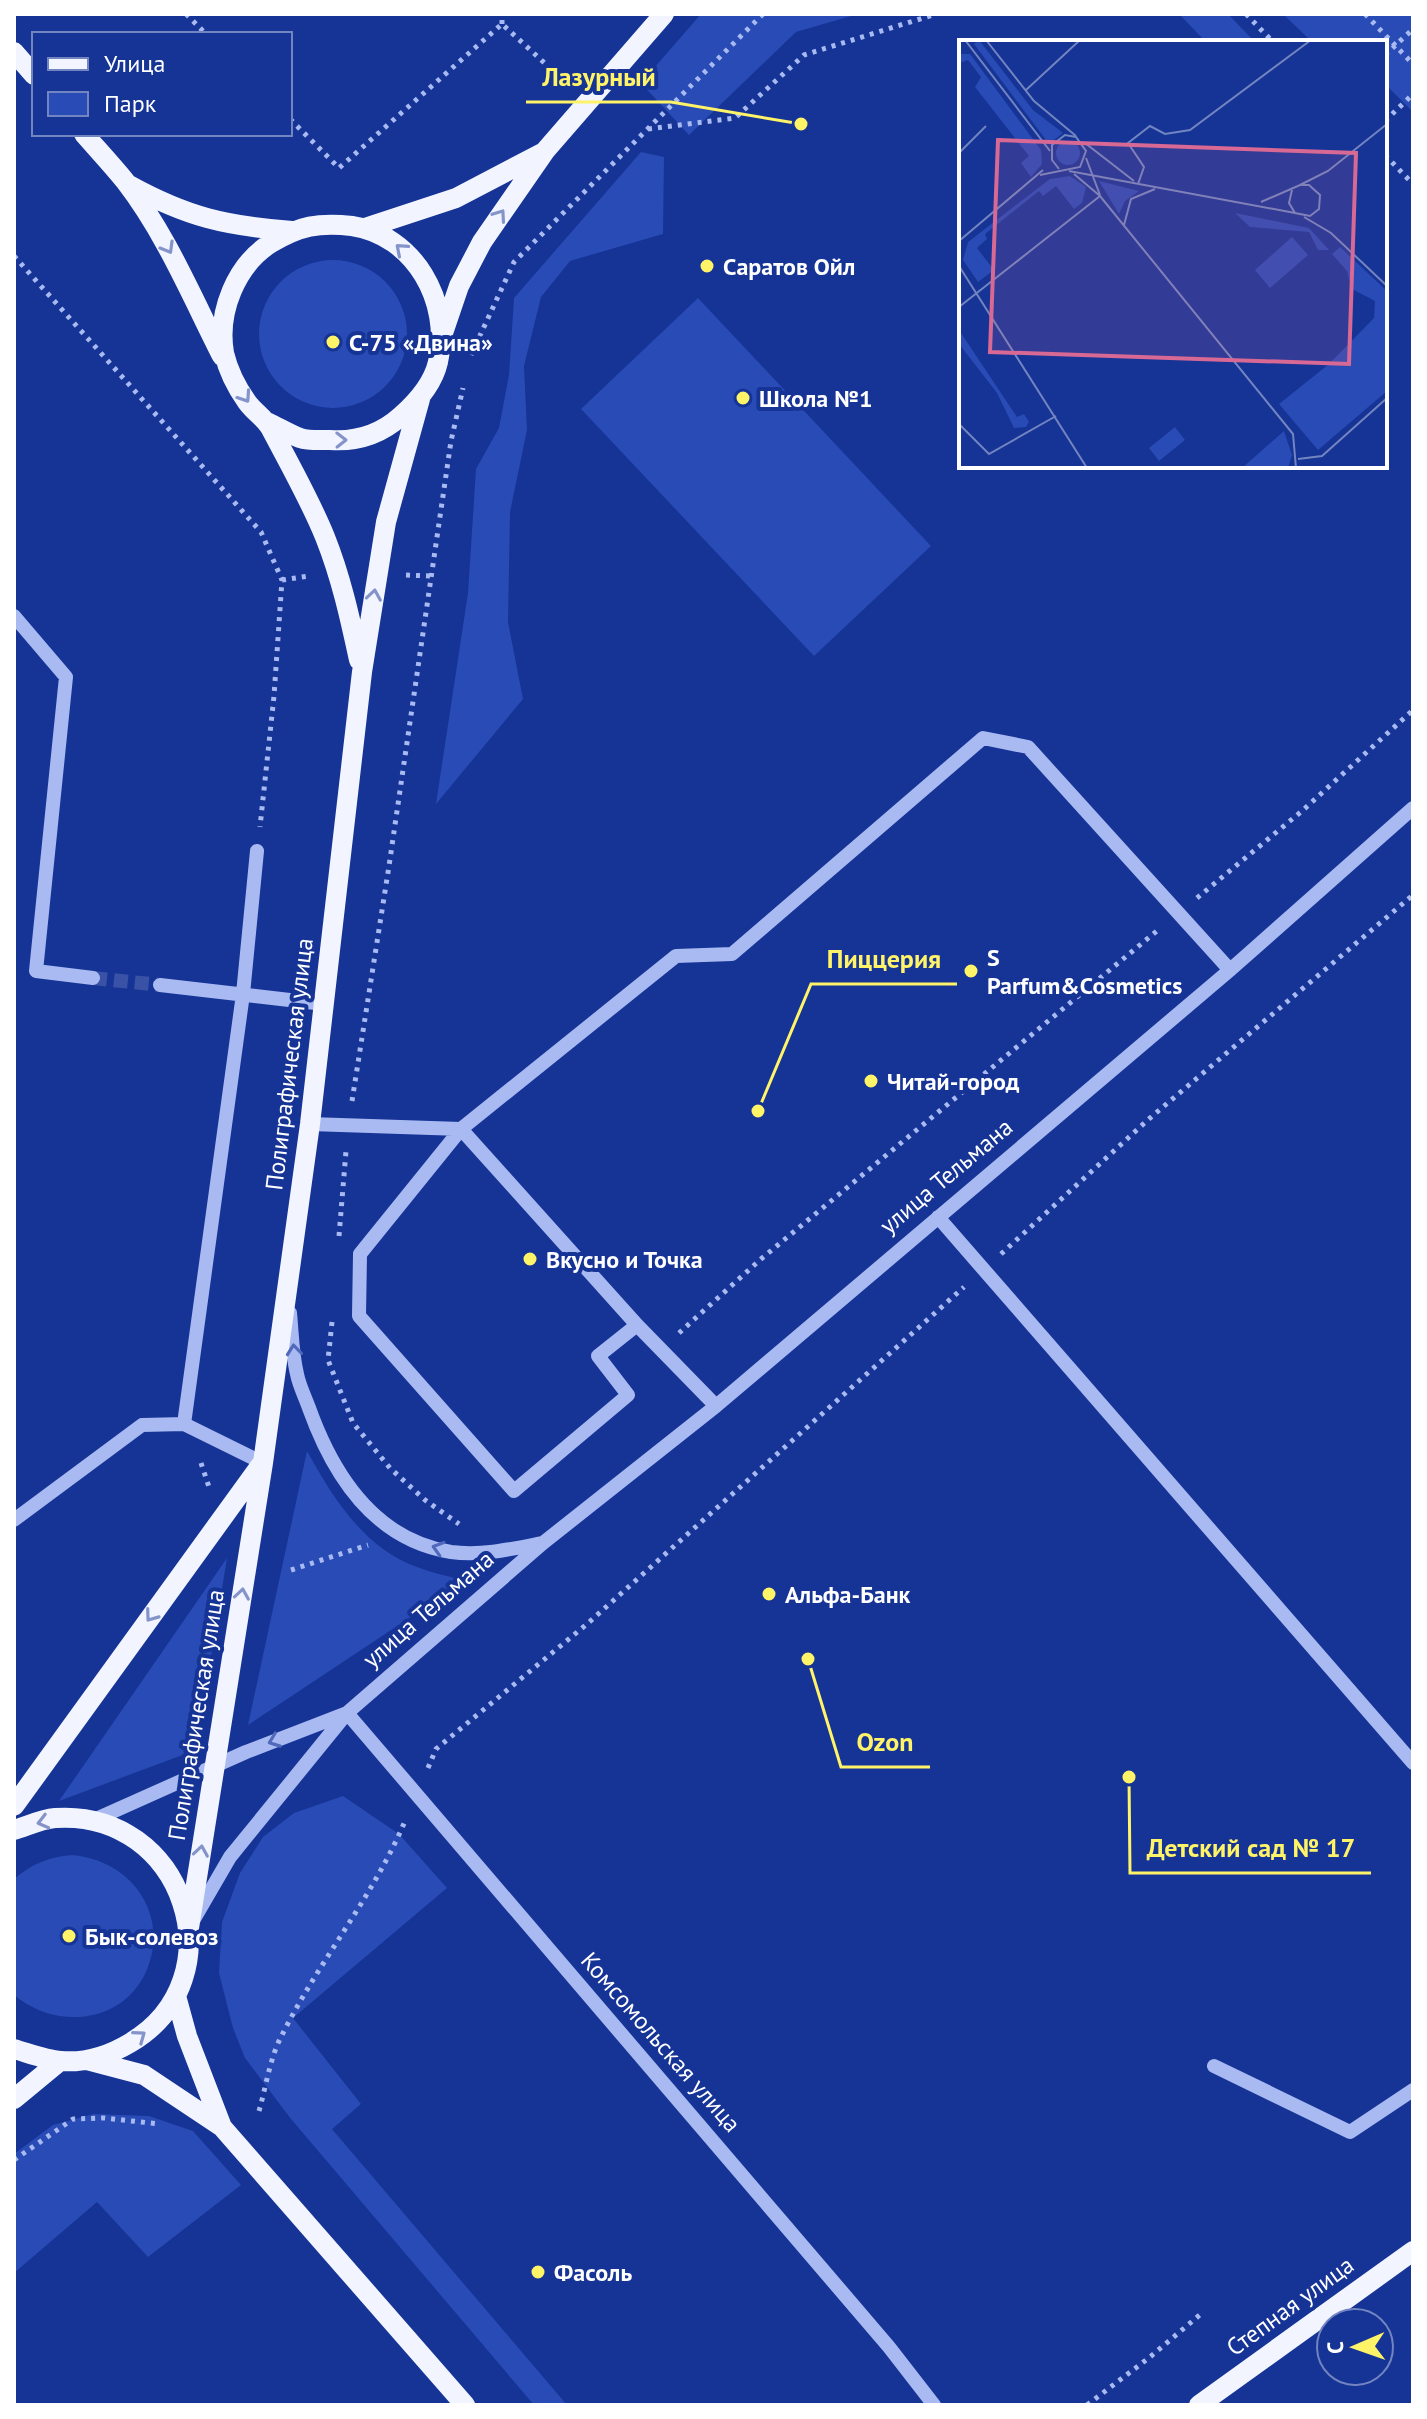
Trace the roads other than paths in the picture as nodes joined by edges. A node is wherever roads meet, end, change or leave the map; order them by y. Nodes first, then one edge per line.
1 (664, 14) edge
2 (14, 52) edge
3 (32, 73) edge
4 (86, 136) edge
5 (545, 151) junction
6 (126, 183) junction
7 (365, 228) junction
8 (292, 231) junction
9 (442, 335) junction
10 (229, 370) junction
11 (420, 399) junction
12 (267, 422) junction
13 (14, 616) edge
14 (362, 672) junction
15 (1413, 808) edge
16 (257, 851) road end
17 (1230, 970) junction
18 (93, 978) tunnel mouth
19 (160, 985) tunnel mouth
20 (243, 994) junction
21 (324, 1004) junction
22 (310, 1124) junction
23 (461, 1129) junction
24 (938, 1217) junction
25 (286, 1282) junction
26 (637, 1325) junction
27 (716, 1406) junction
28 (184, 1424) junction
29 (263, 1463) junction
30 (14, 1520) edge
31 (543, 1543) junction
32 (347, 1713) junction
33 (1413, 1763) edge
34 (215, 1766) junction
35 (14, 1806) edge
36 (94, 1820) junction
37 (14, 1830) edge
38 (189, 1928) junction
39 (176, 1996) junction
40 (14, 2049) edge
41 (87, 2060) junction
42 (60, 2061) junction
43 (1214, 2066) dead end
44 (1413, 2090) edge
45 (14, 2099) edge
46 (222, 2127) junction
47 (1413, 2251) edge
48 (465, 2405) edge
49 (934, 2405) edge
50 (1199, 2405) edge

1 - 5 main road
2 - 3 main road
4 - 6 main road, Полиграфическая улица
5 - 7 main road
9 -> 5 main road
6 - 8 main road, Полиграфическая улица
6 -> 10 main road, Полиграфическая улица
7 - 8 main road, Полиграфическая улица
9 -> 7 main road, Полиграфическая улица
8 - 10 main road, Полиграфическая улица
9 - 11 main road, Полиграфическая улица
10 -> 12 main road, Полиграфическая улица
12 -> 11 main road, Полиграфическая улица
14 -> 11 main road, Полиграфическая улица
12 - 14 main road, Полиграфическая улица
13 - 18 street
14 - 21 main road, Полиграфическая улица
15 - 17 street, улица Тельмана
16 - 20 street
17 - 23 street
17 - 24 street, улица Тельмана
19 - 20 street
20 - 21 street
20 - 28 street
21 - 22 main road, Полиграфическая улица
22 - 23 street
22 - 25 main road, Полиграфическая улица
23 - 26 street
23 - 26 street
24 - 27 street, улица Тельмана
24 - 33 street
25 - 29 main road, Полиграфическая улица
31 -> 25 street, улица Тельмана
26 - 27 street
27 - 31 street, улица Тельмана
28 - 29 street
28 - 30 street
34 -> 29 main road, Полиграфическая улица
29 -> 35 main road, Полиграфическая улица
31 - 32 street, улица Тельмана
32 -> 34 street, улица Тельмана
32 - 38 street, улица Тельмана
32 - 49 street, Комсомольская улица
34 - 36 street, улица Тельмана
38 -> 34 main road, Полиграфическая улица
36 -> 37 main road, улица Тельмана
36 - 38 main road, улица Тельмана
38 - 39 main road, улица Тельмана
41 -> 39 main road, улица Тельмана
39 - 46 main road
40 - 42 main road, улица Тельмана
41 - 42 main road, улица Тельмана
41 - 46 main road
42 - 45 main road
43 - 44 street
46 - 48 main road
47 - 50 main road, Степная улица

